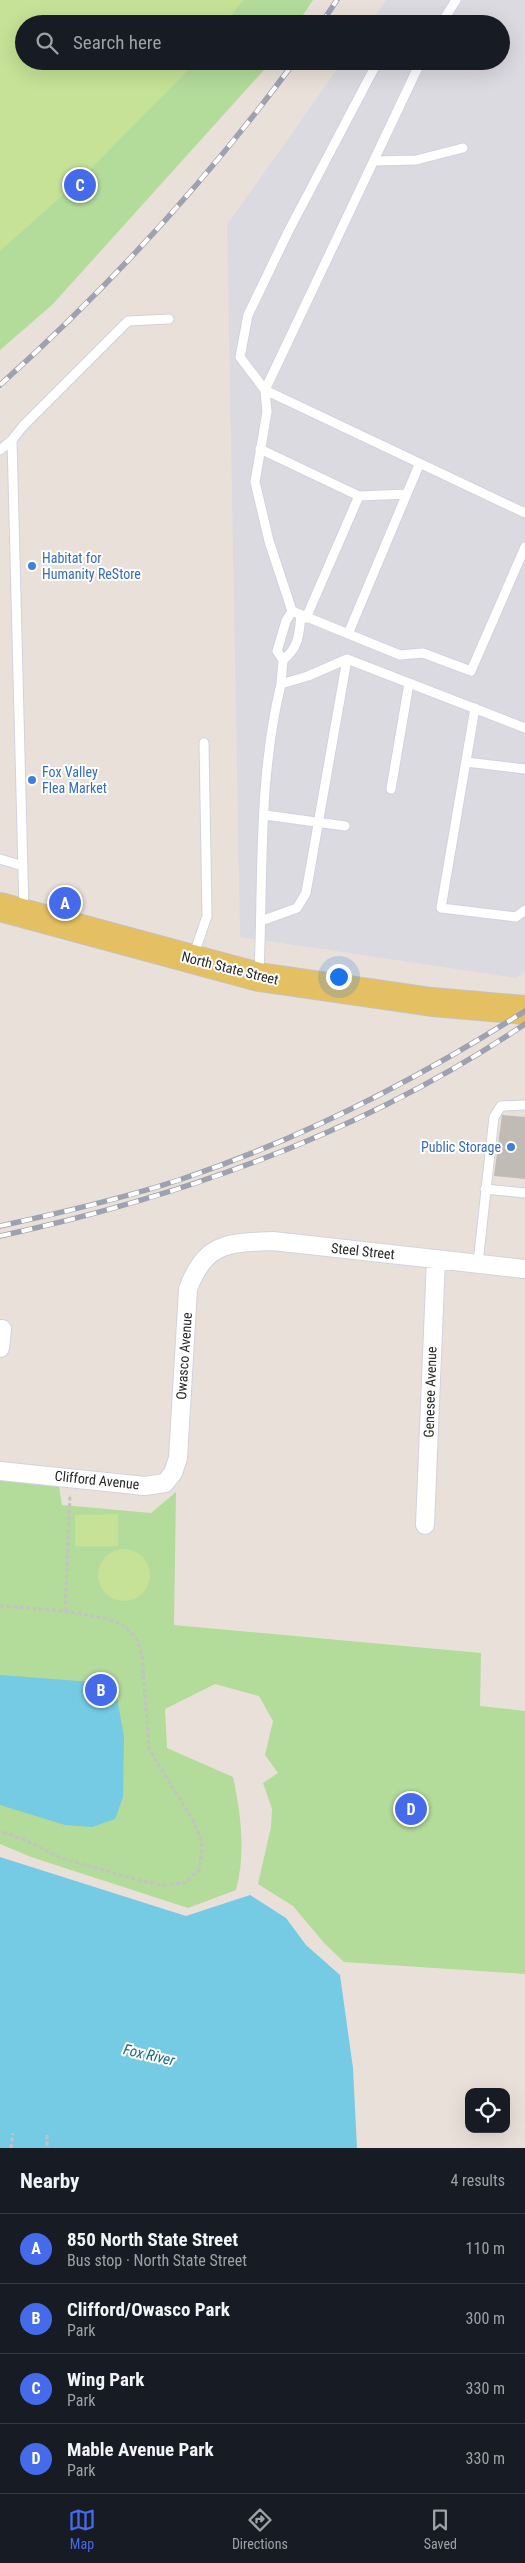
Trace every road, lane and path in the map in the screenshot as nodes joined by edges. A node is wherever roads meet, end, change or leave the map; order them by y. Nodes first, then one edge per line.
1 (456, 0) edge
2 (447, 15) edge
3 (373, 70) edge
4 (417, 70) edge
5 (463, 148) dead end
6 (374, 161) junction
7 (169, 319) dead end
8 (265, 390) junction
9 (12, 440) junction
10 (260, 449) junction
11 (0, 450) edge
12 (419, 465) junction
13 (407, 494) junction
14 (359, 496) junction
15 (525, 513) edge
16 (525, 546) edge
17 (300, 615) junction
18 (348, 634) junction
19 (347, 659) junction
20 (283, 660) junction
21 (409, 683) junction
22 (281, 684) junction
23 (475, 708) junction
24 (525, 728) edge
25 (204, 743) dead end
26 (466, 762) junction
27 (525, 769) edge
28 (392, 789) dead end
29 (265, 815) junction
30 (320, 823) junction
31 (346, 826) dead end
32 (0, 859) edge
33 (23, 866) junction
34 (12, 910) edge
35 (525, 910) edge
36 (261, 921) junction
37 (192, 959) junction
38 (259, 977) junction
39 (525, 1010) edge
40 (525, 1105) edge
41 (486, 1189) junction
42 (525, 1193) edge
43 (204, 1257) joint
44 (436, 1259) junction
45 (478, 1264) junction
46 (525, 1269) edge
47 (2, 1329) dead end
48 (0, 1348) edge
49 (178, 1458) joint
50 (0, 1471) edge
51 (70, 1478) junction
52 (425, 1525) dead end
53 (0, 1606) edge
54 (64, 1611) junction
55 (0, 1831) edge
56 (13, 2133) dead end
57 (47, 2136) dead end
58 (12, 2148) edge
59 (47, 2148) edge

1 - 2 lane
3 - 8 lane
4 - 6 lane
5 - 6 lane
6 - 8 lane
7 - 9 lane
8 - 10 lane
8 - 12 lane
9 - 11 lane
9 - 33 lane
10 - 14 lane
10 - 17 lane
12 - 13 lane
12 - 15 lane
13 - 14 lane
13 - 18 lane
14 - 17 lane
16 - 18 lane
17 - 18 lane
17 - 20 lane
17 - 20 lane
19 - 21 lane
19 - 22 lane
19 - 30 lane
20 - 22 lane
21 - 23 lane
21 - 28 lane
22 - 29 lane
23 - 24 lane
23 - 26 lane
25 - 37 lane
26 - 27 lane
26 - 35 lane
29 - 30 lane
29 - 36 lane
30 - 31 lane
30 - 36 lane
32 - 33 lane
33 - 34 lane
34 - 37 main road, North State Street
36 - 38 lane
37 - 38 main road, North State Street
38 - 39 main road, North State Street
40 - 41 lane
41 - 42 lane
41 - 45 lane
43 - 44 street, Steel Street
43 - 49 street, Owasco Avenue
44 - 45 street, Steel Street
44 - 52 street, Genesee Avenue
45 - 46 street, Steel Street
47 - 48 street
49 - 51 street, Clifford Avenue
50 - 51 street, Clifford Avenue
51 - 54 path
53 - 54 path
54 - 55 path
56 - 58 path
57 - 59 path

